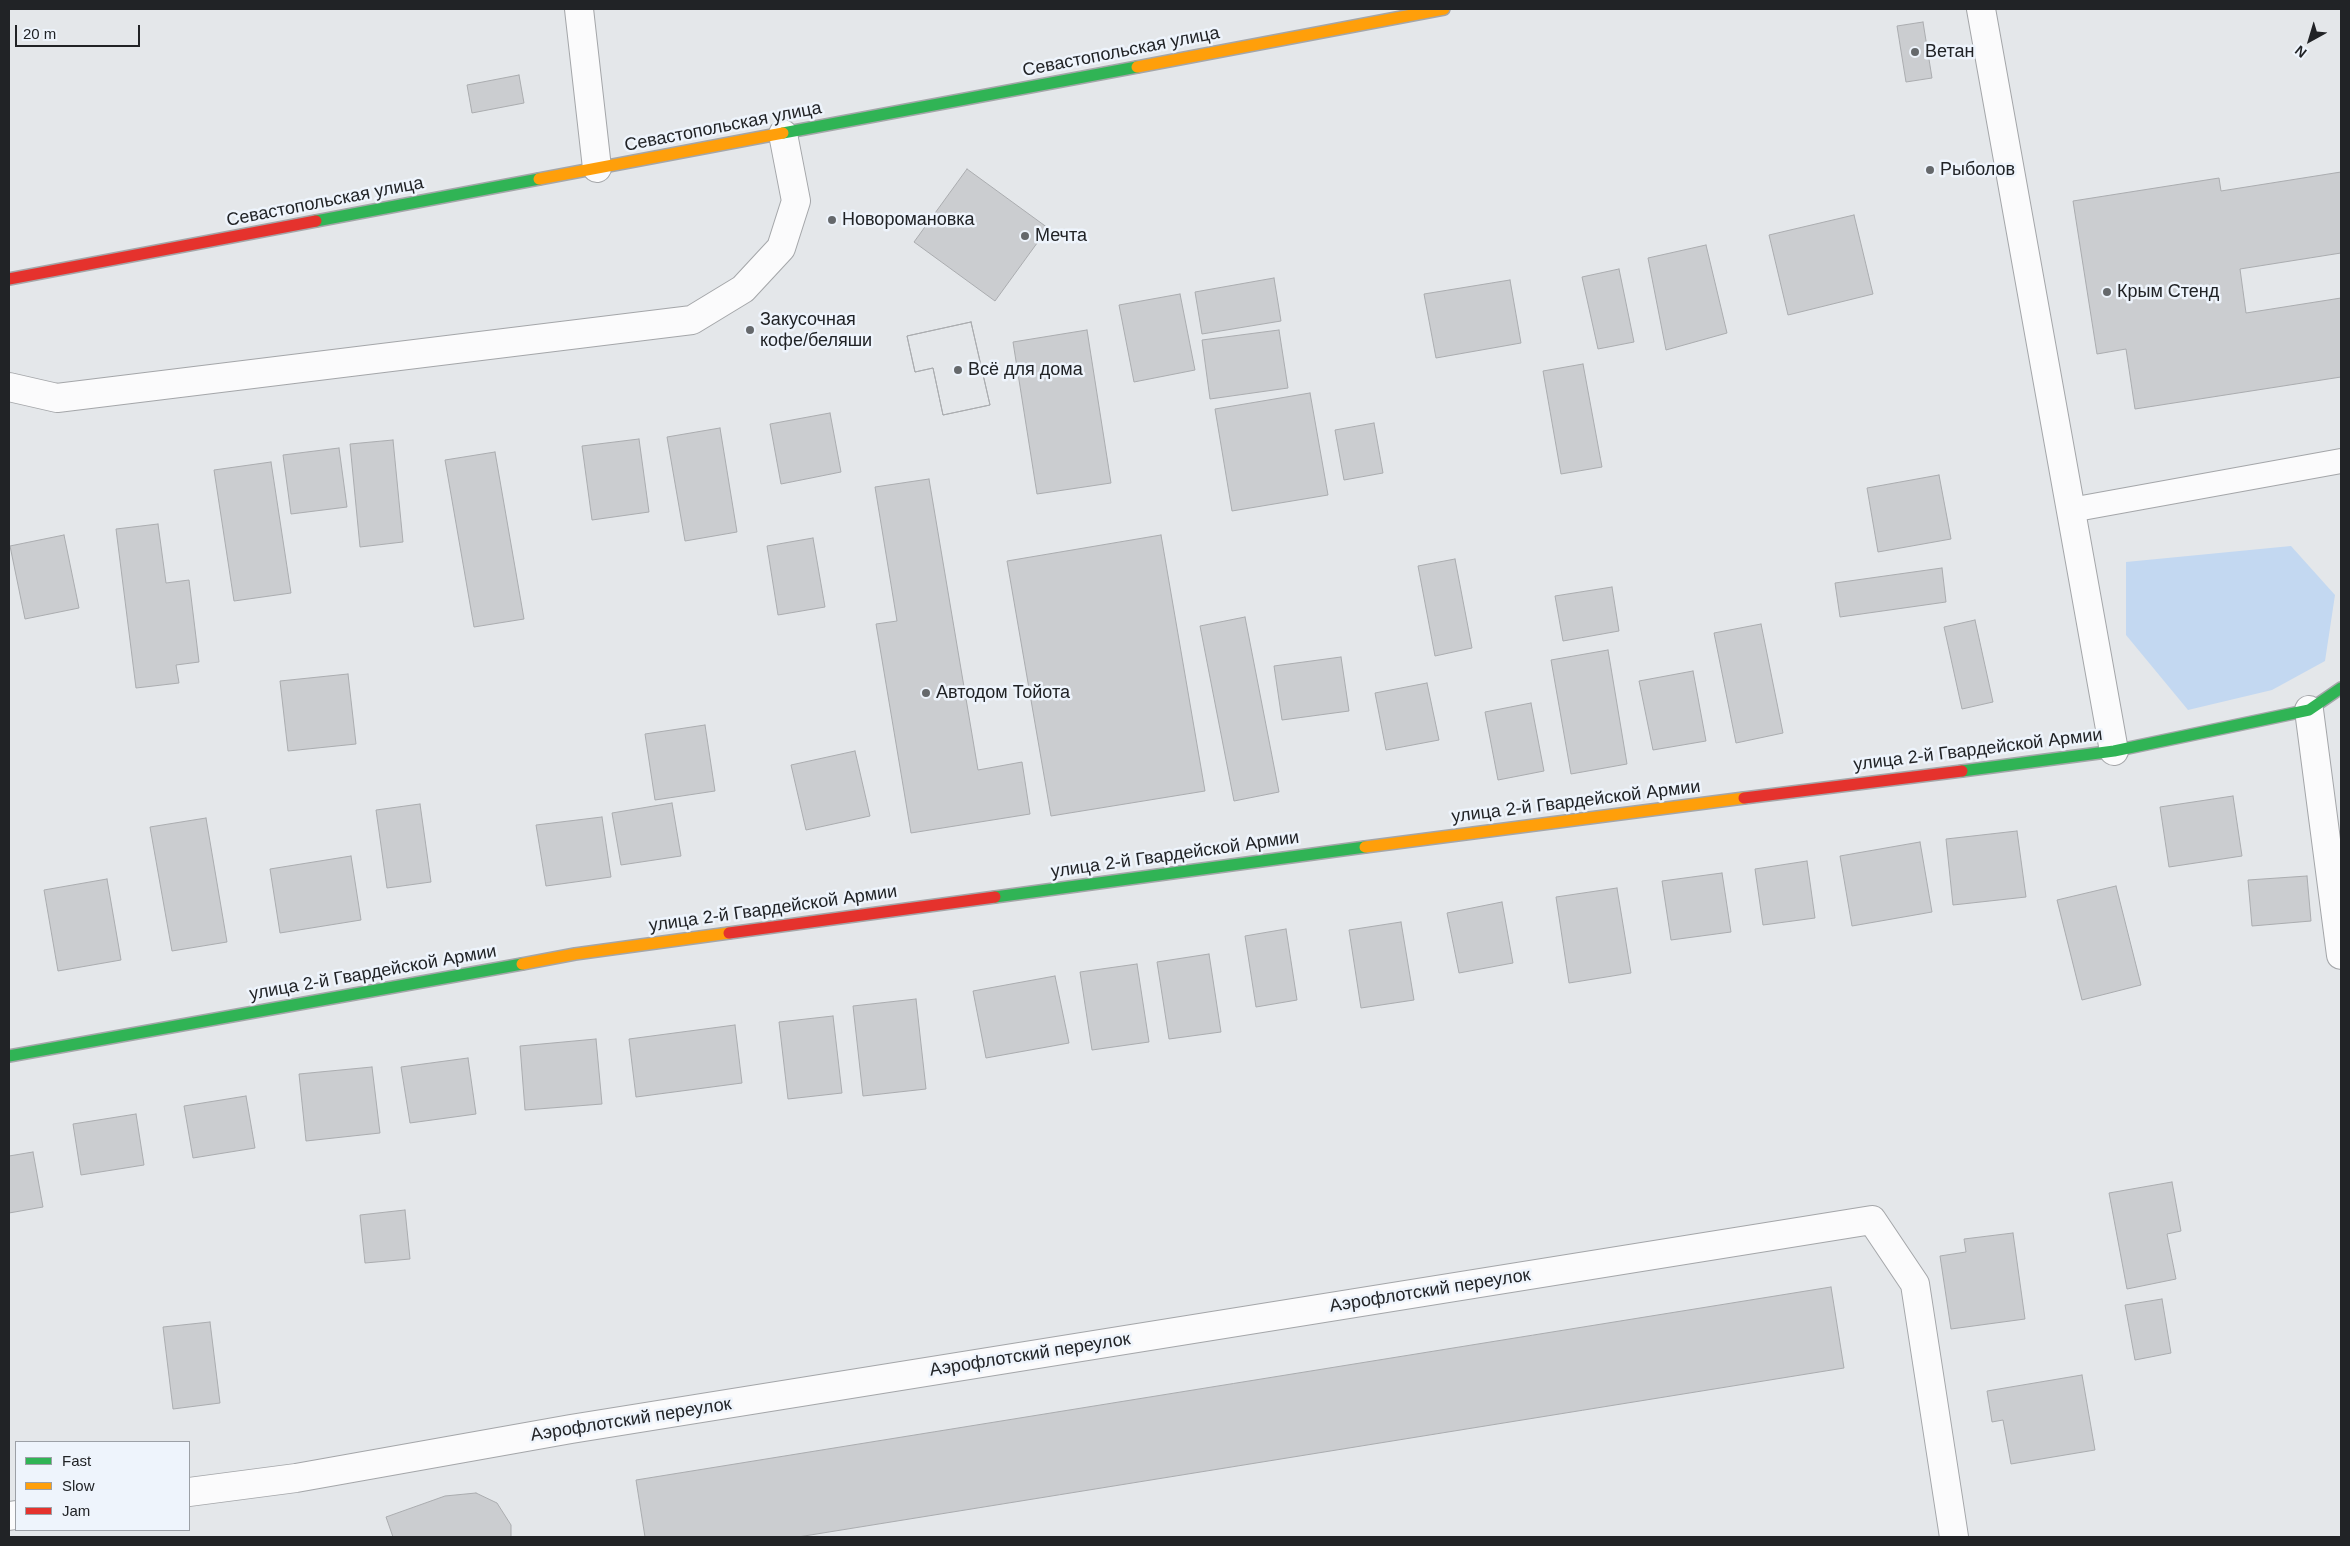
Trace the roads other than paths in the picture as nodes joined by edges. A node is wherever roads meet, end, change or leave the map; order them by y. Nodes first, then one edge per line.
1 (579, 9) edge
2 (1444, 9) edge
3 (1982, 9) edge
4 (783, 134) junction
5 (597, 168) junction
6 (9, 279) edge
7 (9, 387) edge
8 (2341, 461) edge
9 (2071, 510) junction
10 (2341, 688) edge
11 (2309, 710) junction
12 (2114, 751) junction
13 (2341, 955) edge
14 (9, 1056) edge
15 (190, 1492) edge
16 (1954, 1537) edge

1 - 5 street
2 - 4 street, Севастопольская улица
3 - 9 street
4 - 5 street, Севастопольская улица
4 - 7 street
5 - 6 street, Севастопольская улица
8 - 9 lane
9 - 12 street
10 - 11 street, улица 2-й Гвардейской Армии
11 - 12 street, улица 2-й Гвардейской Армии
11 - 13 street
12 - 14 street, улица 2-й Гвардейской Армии
15 - 16 street, Аэрофлотский переулок

